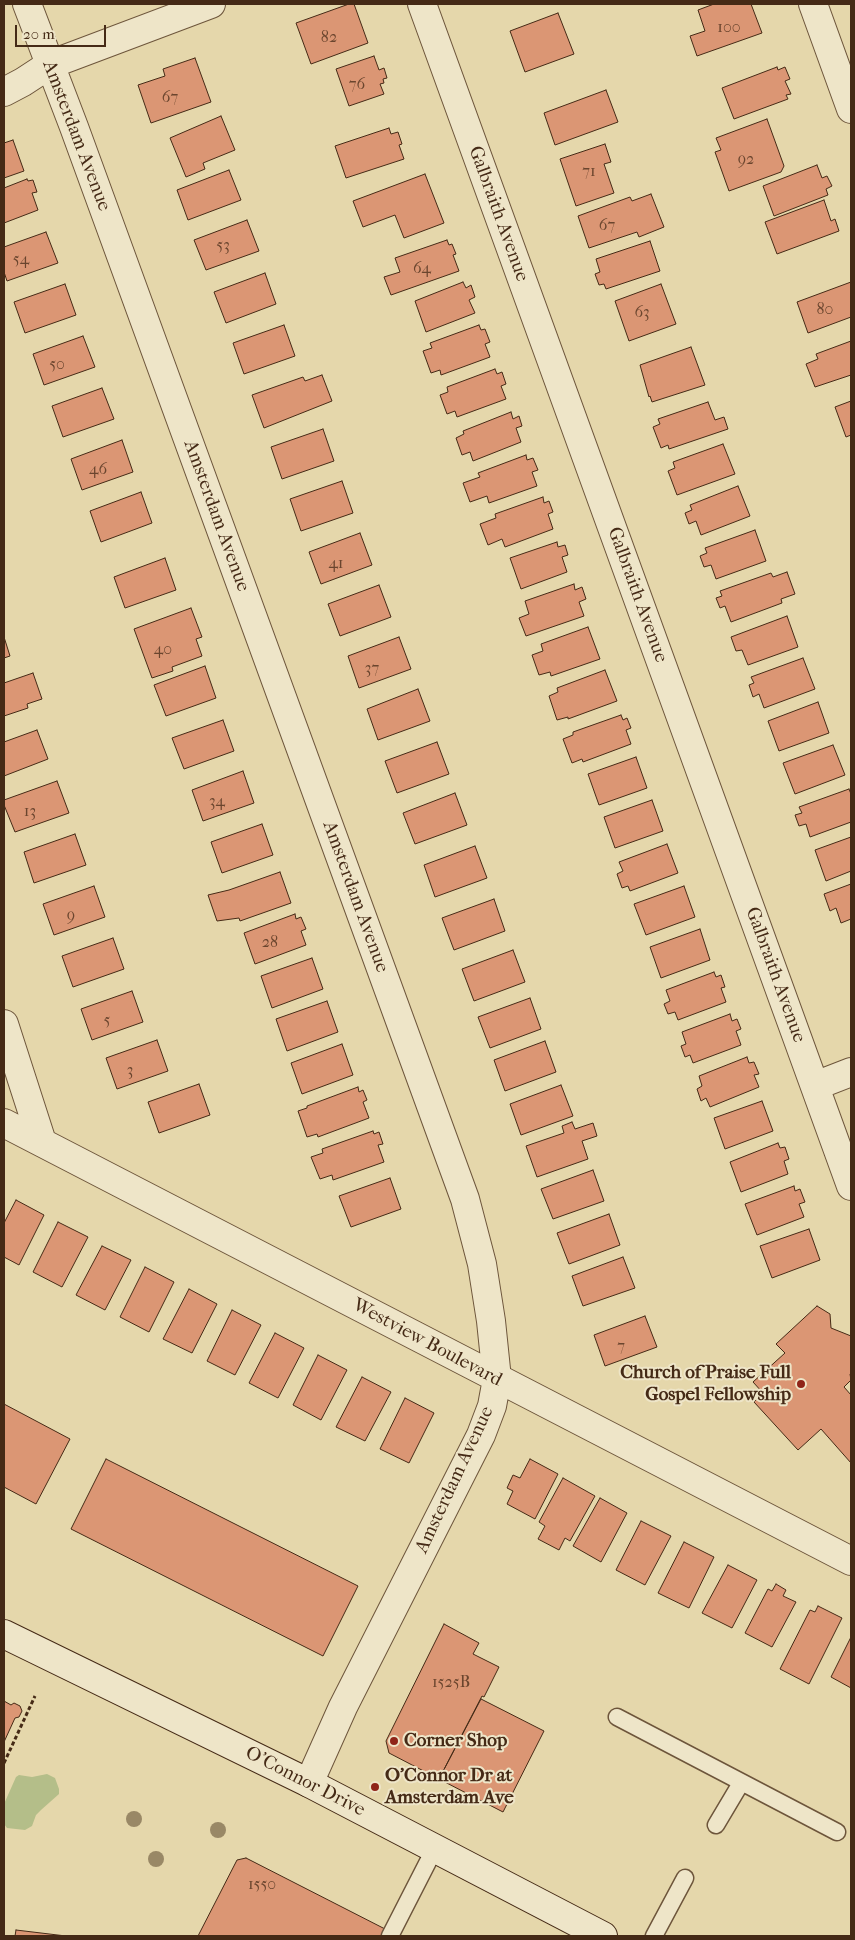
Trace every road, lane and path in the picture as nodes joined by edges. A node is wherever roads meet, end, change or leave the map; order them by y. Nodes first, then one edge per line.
1 (27, 4) edge
2 (211, 4) edge
3 (422, 4) edge
4 (813, 4) edge
5 (49, 65) junction
6 (4, 92) edge
7 (851, 109) edge
8 (4, 1024) edge
9 (851, 1072) edge
10 (815, 1086) junction
11 (4, 1123) edge
12 (42, 1142) junction
13 (851, 1186) edge
14 (496, 1379) junction
15 (851, 1561) edge
16 (4, 1634) edge
17 (36, 1696) dead end
18 (617, 1716) dead end
19 (4, 1763) edge
20 (309, 1783) junction
21 (741, 1783) junction
22 (716, 1825) dead end
23 (837, 1832) dead end
24 (435, 1848) junction
25 (686, 1878) dead end
26 (592, 1934) edge
27 (390, 1936) edge
28 (654, 1936) edge

1 - 5 street, Amsterdam Avenue
2 - 5 street
3 - 10 street, Galbraith Avenue
4 - 7 street
5 - 6 street
5 - 14 street, Amsterdam Avenue
8 - 12 street
9 - 10 street
10 - 13 street, Galbraith Avenue
11 - 12 street, Westview Boulevard
12 - 14 street, Westview Boulevard
14 - 15 street, Westview Boulevard
14 - 20 street, Amsterdam Avenue
16 - 20 street, O'Connor Drive
17 - 19 path
18 - 21 lane
20 - 24 street, O'Connor Drive
21 - 22 lane
21 - 23 lane
24 - 26 street, O'Connor Drive
24 - 27 lane
25 - 28 lane

